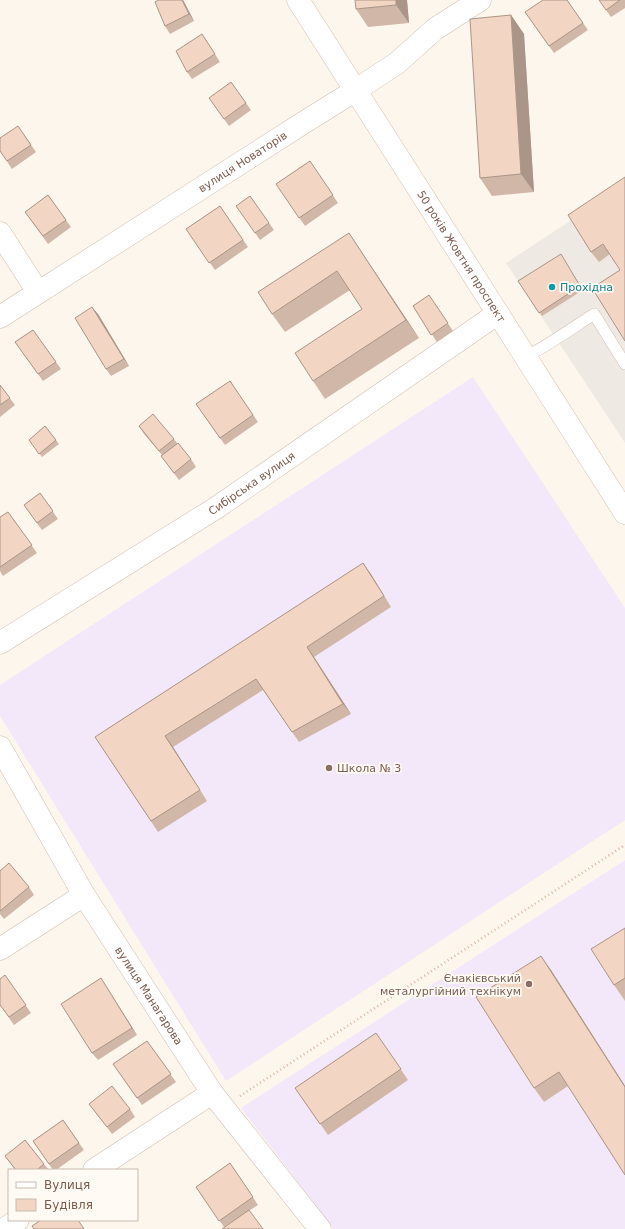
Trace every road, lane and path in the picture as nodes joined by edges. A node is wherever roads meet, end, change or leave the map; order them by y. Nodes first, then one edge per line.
1 (298, 0) edge
2 (480, 0) edge
3 (356, 90) junction
4 (0, 233) edge
5 (38, 292) junction
6 (497, 314) junction
7 (0, 317) edge
8 (525, 357) junction
9 (625, 364) edge
10 (625, 513) edge
11 (0, 643) edge
12 (0, 747) edge
13 (625, 846) edge
14 (84, 894) junction
15 (0, 949) edge
16 (217, 1100) junction
17 (96, 1169) edge
18 (16, 1221) edge
19 (4, 1229) edge
20 (320, 1229) edge

1 - 3 street, 50 років Жовтня проспект
2 - 3 street, вулиця Новаторів
3 - 5 street, вулиця Новаторів
3 - 6 street, 50 років Жовтня проспект
4 - 5 street
5 - 7 street, вулиця Новаторів
6 - 8 street, 50 років Жовтня проспект
6 - 11 street, Сибірська вулиця
8 - 9 lane
8 - 10 street, 50 років Жовтня проспект
12 - 14 street, вулиця Манагарова
13 - 16 path
14 - 15 street
14 - 16 street, вулиця Манагарова
16 - 17 street
16 - 20 street, вулиця Манагарова
18 - 19 street

